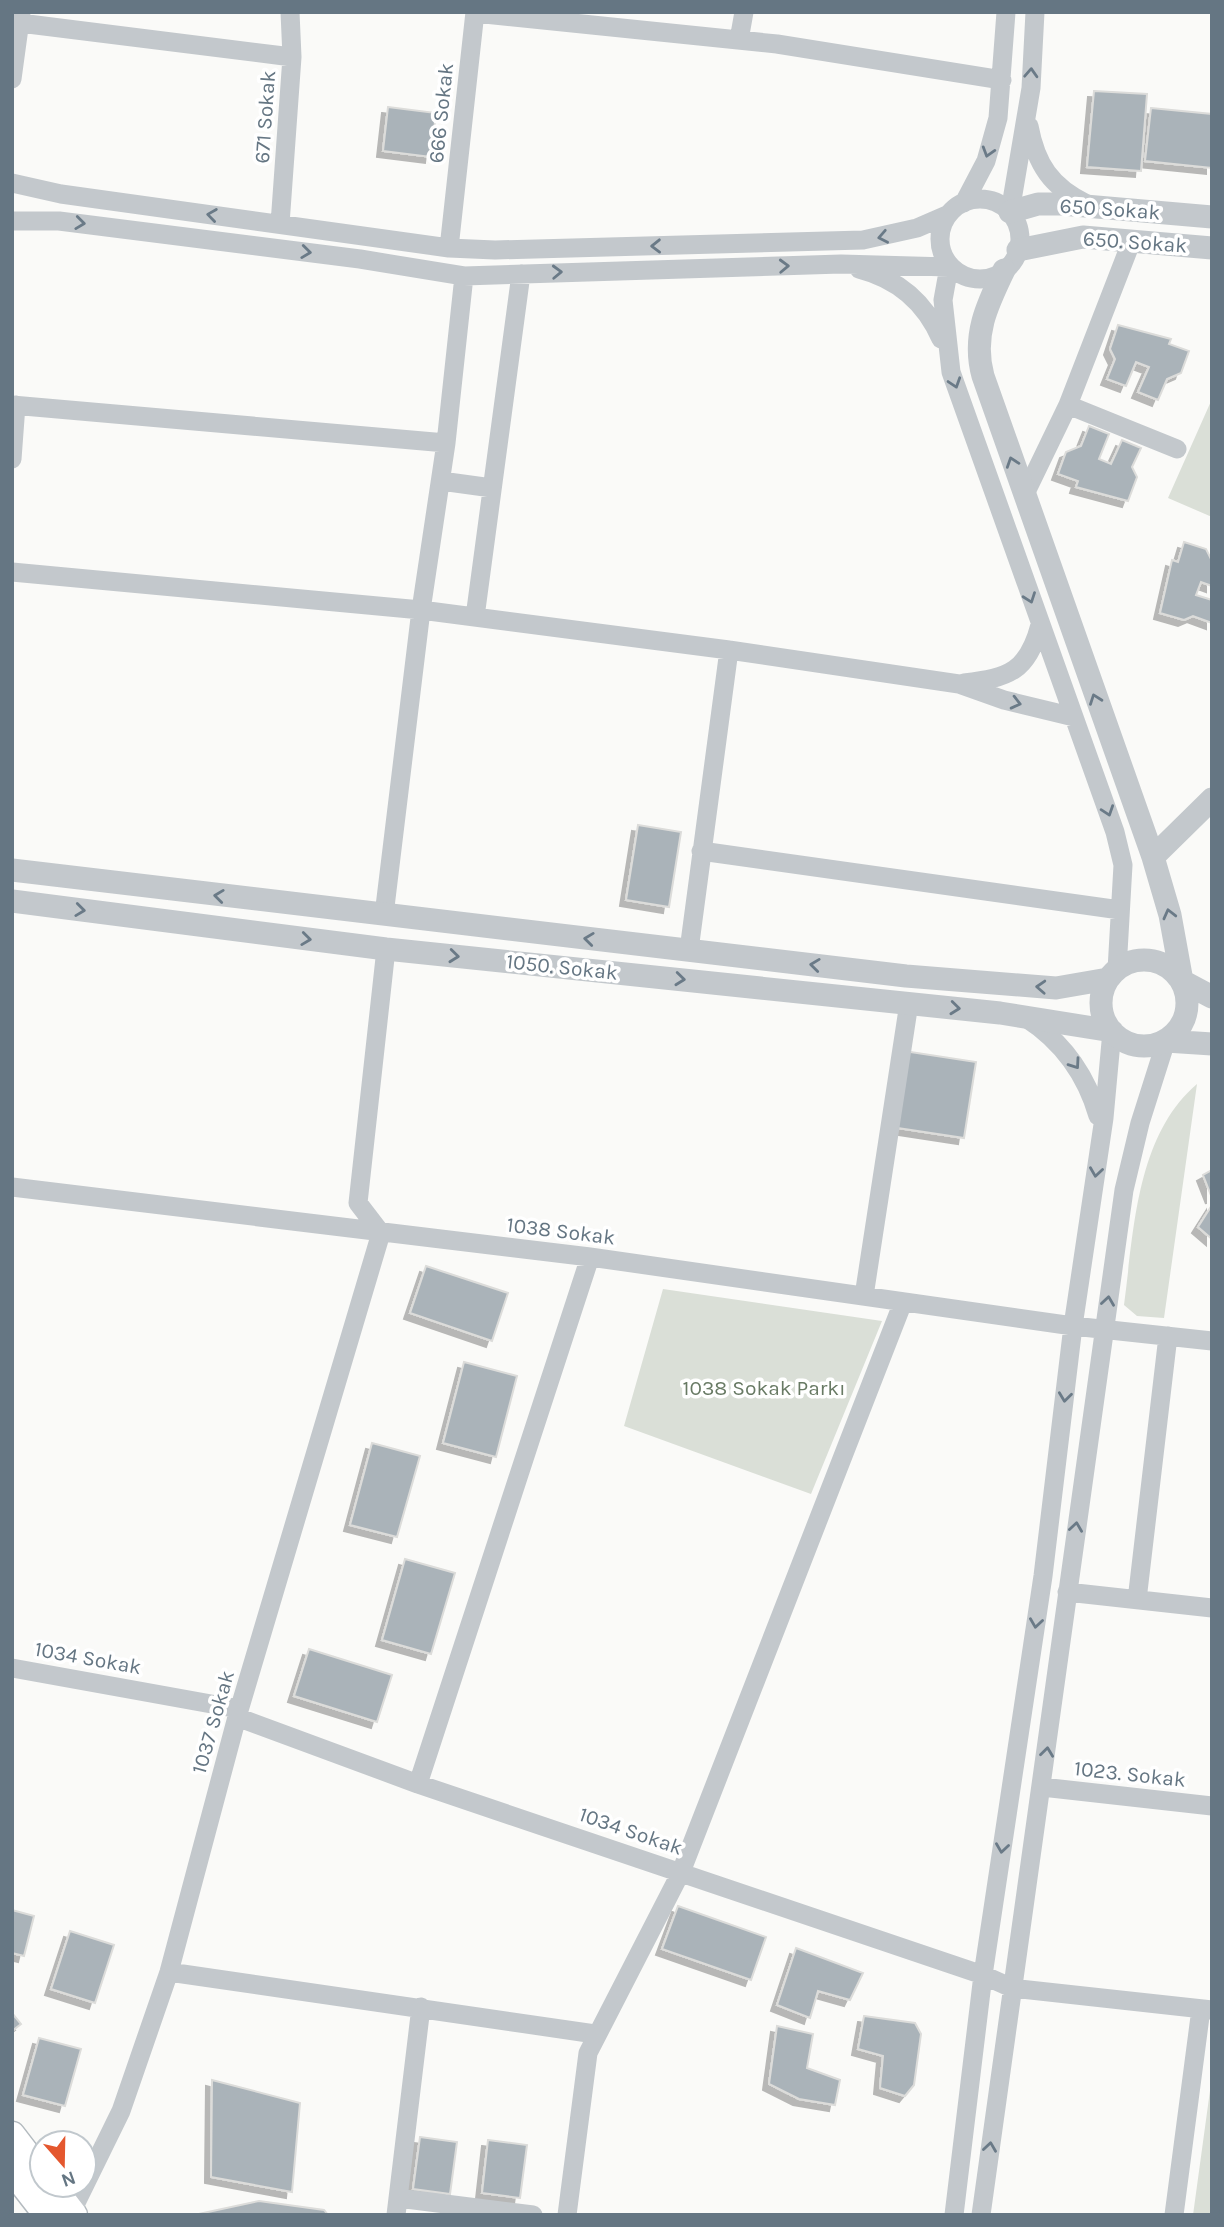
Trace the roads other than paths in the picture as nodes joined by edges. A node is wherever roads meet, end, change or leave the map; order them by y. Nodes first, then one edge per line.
1 (289, 12) edge
2 (744, 12) edge
3 (1006, 12) edge
4 (1035, 12) edge
5 (475, 13) edge
6 (21, 18) edge
7 (739, 40) junction
8 (292, 57) junction
9 (12, 79) edge
10 (1002, 80) junction
11 (1027, 115) junction
12 (12, 183) edge
13 (964, 203) junction
14 (1091, 206) junction
15 (1010, 212) junction
16 (947, 215) junction
17 (1212, 217) edge
18 (12, 221) edge
19 (281, 224) junction
20 (1132, 240) junction
21 (449, 248) junction
22 (1212, 248) edge
23 (1018, 250) junction
24 (841, 264) junction
25 (949, 267) junction
26 (1004, 270) junction
27 (521, 274) junction
28 (464, 275) junction
29 (947, 352) junction
30 (14, 405) edge
31 (1069, 405) junction
32 (446, 443) junction
33 (1177, 449) dead end
34 (12, 459) edge
35 (441, 481) junction
36 (492, 488) junction
37 (1024, 496) junction
38 (12, 572) edge
39 (421, 610) junction
40 (475, 617) junction
41 (1040, 625) junction
42 (729, 650) junction
43 (959, 684) junction
44 (1074, 717) junction
45 (1212, 799) edge
46 (701, 851) junction
47 (1153, 857) junction
48 (12, 870) edge
49 (12, 901) edge
50 (1119, 910) junction
51 (384, 915) junction
52 (386, 949) junction
53 (689, 950) junction
54 (1113, 974) junction
55 (1182, 981) junction
56 (1212, 997) edge
57 (909, 1003) junction
58 (1026, 1018) junction
59 (1112, 1031) junction
60 (1166, 1041) junction
61 (1212, 1044) edge
62 (1102, 1128) junction
63 (12, 1187) edge
64 (381, 1233) junction
65 (590, 1257) junction
66 (864, 1296) junction
67 (903, 1302) junction
68 (1073, 1326) junction
69 (1104, 1329) junction
70 (1168, 1336) junction
71 (1212, 1341) edge
72 (1068, 1592) junction
73 (1137, 1600) junction
74 (1212, 1608) edge
75 (12, 1668) edge
76 (238, 1713) junction
77 (418, 1784) junction
78 (1042, 1787) junction
79 (1212, 1806) edge
80 (681, 1872) junction
81 (169, 1972) junction
82 (983, 1975) junction
83 (1012, 1988) junction
84 (421, 2007) junction
85 (1207, 2009) edge
86 (595, 2034) junction
87 (104, 2143) junction
88 (98, 2147) edge
89 (23, 2154) edge
90 (397, 2207) edge
91 (66, 2214) edge
92 (533, 2215) edge
93 (567, 2215) edge
94 (954, 2215) edge
95 (981, 2215) edge
96 (1174, 2215) edge

1 - 8 street, 671 Sokak
2 - 7 street
3 - 10 street
11 -> 4 street
5 - 7 street
5 - 21 street, 666 Sokak
6 - 8 street
6 - 9 street
7 - 10 street
8 - 19 street, 671 Sokak
10 -> 13 street
11 - 14 street
11 - 15 street
19 -> 12 street
13 - 15 street
13 - 16 street
14 - 15 street, 650 Sokak
14 - 17 street, 650 Sokak
15 - 23 street
16 -> 21 street
16 - 25 street
18 -> 28 street
19 - 21 street
20 - 22 street, 650. Sokak
20 - 23 street, 650. Sokak
20 - 31 street
23 - 26 street
24 - 25 street
27 -> 24 street
24 - 29 street
25 - 26 street
25 - 29 street
37 -> 26 street
27 - 28 street
27 - 36 street
28 - 32 street
29 -> 41 street
30 - 32 street
30 - 34 street
31 - 33 street
31 - 37 street
32 - 35 street
35 - 36 street
35 - 39 street
36 - 40 street
47 -> 37 street
38 - 39 street
39 - 40 street
39 - 51 street
40 - 42 street
41 - 43 street
41 - 44 street
42 - 43 street
42 - 46 street
43 -> 44 street
44 -> 50 street
45 - 47 street
46 - 50 street
46 - 53 street
55 -> 47 street
51 -> 48 street, 1050. Sokak
49 -> 52 street, 1050. Sokak
50 - 54 street
53 -> 51 street, 1050. Sokak
52 -> 57 street, 1050. Sokak
52 - 64 street
54 -> 53 street, 1050. Sokak
54 - 55 street
54 - 59 street
55 - 56 street
55 - 60 street
57 -> 58 street, 1050. Sokak
57 - 66 street
58 - 59 street, 1050. Sokak
58 -> 62 street
59 - 60 street
59 - 62 street
60 - 61 street
69 -> 60 street
62 -> 68 street
63 - 64 street, 1038 Sokak
64 - 65 street, 1038 Sokak
64 - 76 street, 1037 Sokak
65 - 66 street, 1038 Sokak
65 - 77 street
66 - 67 street, 1038 Sokak
67 - 68 street, 1038 Sokak
67 - 80 street
68 - 69 street, 1038 Sokak
68 -> 82 street
69 - 70 street, 1038 Sokak
72 -> 69 street
70 - 71 street, 1038 Sokak
70 - 73 street
72 - 73 street
78 -> 72 street
73 - 74 street
75 - 76 street, 1034 Sokak
76 - 77 street, 1034 Sokak
76 - 81 street, 1037 Sokak
77 - 80 street, 1034 Sokak
78 - 79 street, 1023. Sokak
78 - 83 street
80 - 82 street, 1034 Sokak
80 - 86 street
81 - 84 street
81 - 87 street, 1037 Sokak
82 - 83 street, 1034 Sokak
82 - 94 street
83 - 85 street, 1034 Sokak
95 -> 83 street
84 - 86 street
84 - 90 street
85 - 96 street
86 - 93 street
87 - 88 street
87 - 91 street, 1037 Sokak
89 - 91 main road
90 - 92 street

